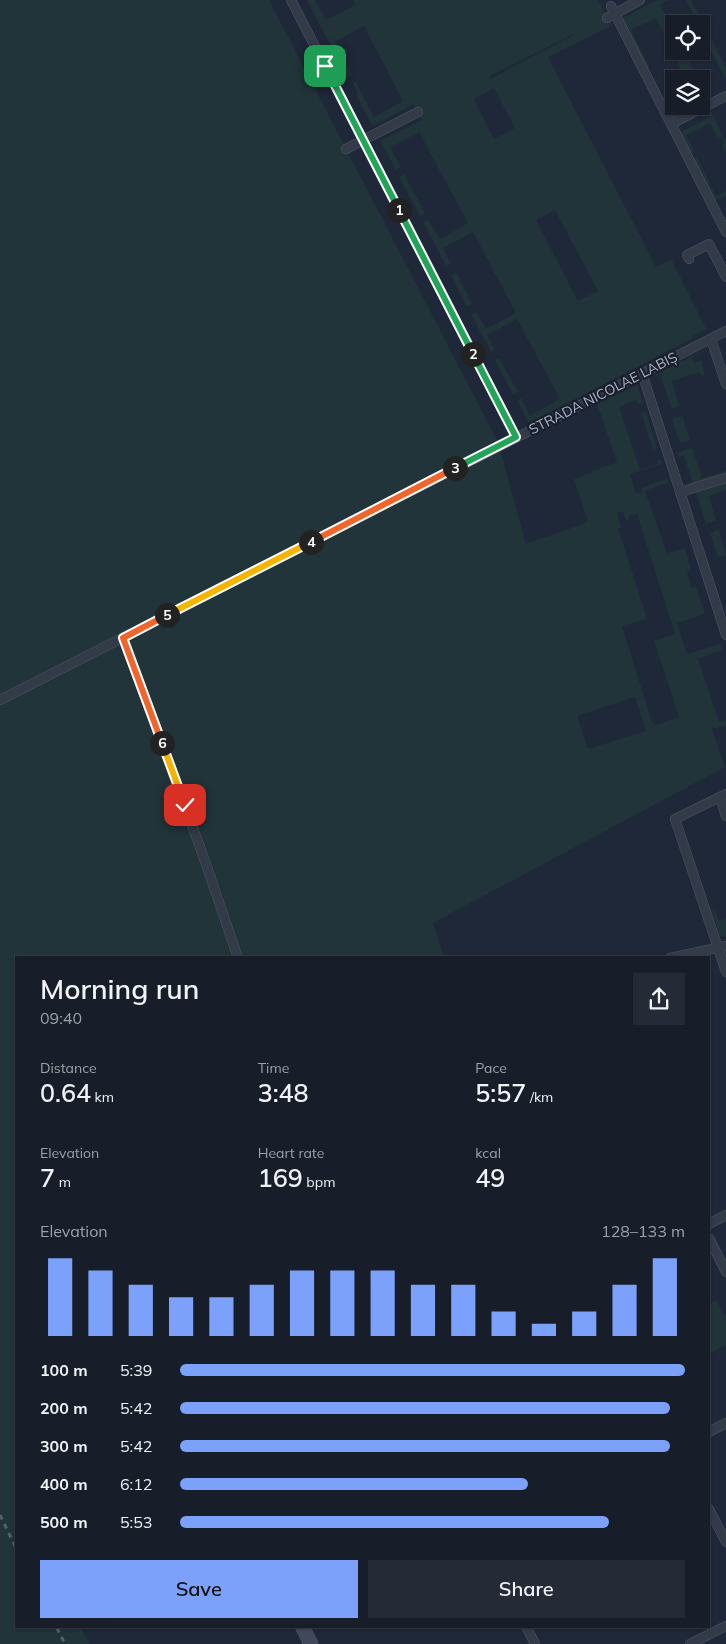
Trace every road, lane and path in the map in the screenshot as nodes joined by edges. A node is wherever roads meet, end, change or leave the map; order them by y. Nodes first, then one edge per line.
1 (291, 0) edge
2 (640, 0) edge
3 (726, 96) edge
4 (418, 112) dead end
5 (671, 124) junction
6 (363, 140) junction
7 (346, 149) dead end
8 (726, 232) edge
9 (689, 259) dead end
10 (726, 277) edge
11 (726, 331) edge
12 (711, 339) junction
13 (642, 373) junction
14 (726, 384) edge
15 (516, 437) junction
16 (726, 478) edge
17 (680, 492) junction
18 (722, 606) edge
19 (726, 635) edge
20 (123, 638) junction
21 (0, 700) edge
22 (723, 796) edge
23 (726, 816) edge
24 (722, 946) edge
25 (237, 956) edge
26 (679, 956) edge
27 (726, 972) edge
28 (726, 1215) edge
29 (710, 1223) edge
30 (710, 1240) edge
31 (726, 1272) edge
32 (726, 1423) edge
33 (710, 1431) edge
34 (710, 1511) edge
35 (726, 1542) edge
36 (726, 1626) edge
37 (303, 1628) edge
38 (527, 1628) edge
39 (312, 1644) edge
40 (535, 1644) edge
41 (690, 1644) edge

1 - 6 street
2 - 5 street
3 - 5 street
4 - 6 street
5 - 8 street
6 - 7 street
6 - 15 street
9 - 10 street
11 - 12 street, STRADA NICOLAE LABIȘ
12 - 13 street, STRADA NICOLAE LABIȘ
12 - 14 street
13 - 15 street, STRADA NICOLAE LABIȘ
13 - 17 street
15 - 20 street, STRADA NICOLAE LABIȘ
16 - 17 street
17 - 18 street
18 - 19 street
20 - 21 street, STRADA NICOLAE LABIȘ
20 - 25 street
22 - 23 street
22 - 24 street
24 - 26 street
24 - 27 street
28 - 29 street
30 - 31 street
32 - 33 street
34 - 35 street
36 - 41 street
37 - 39 street
38 - 40 street

